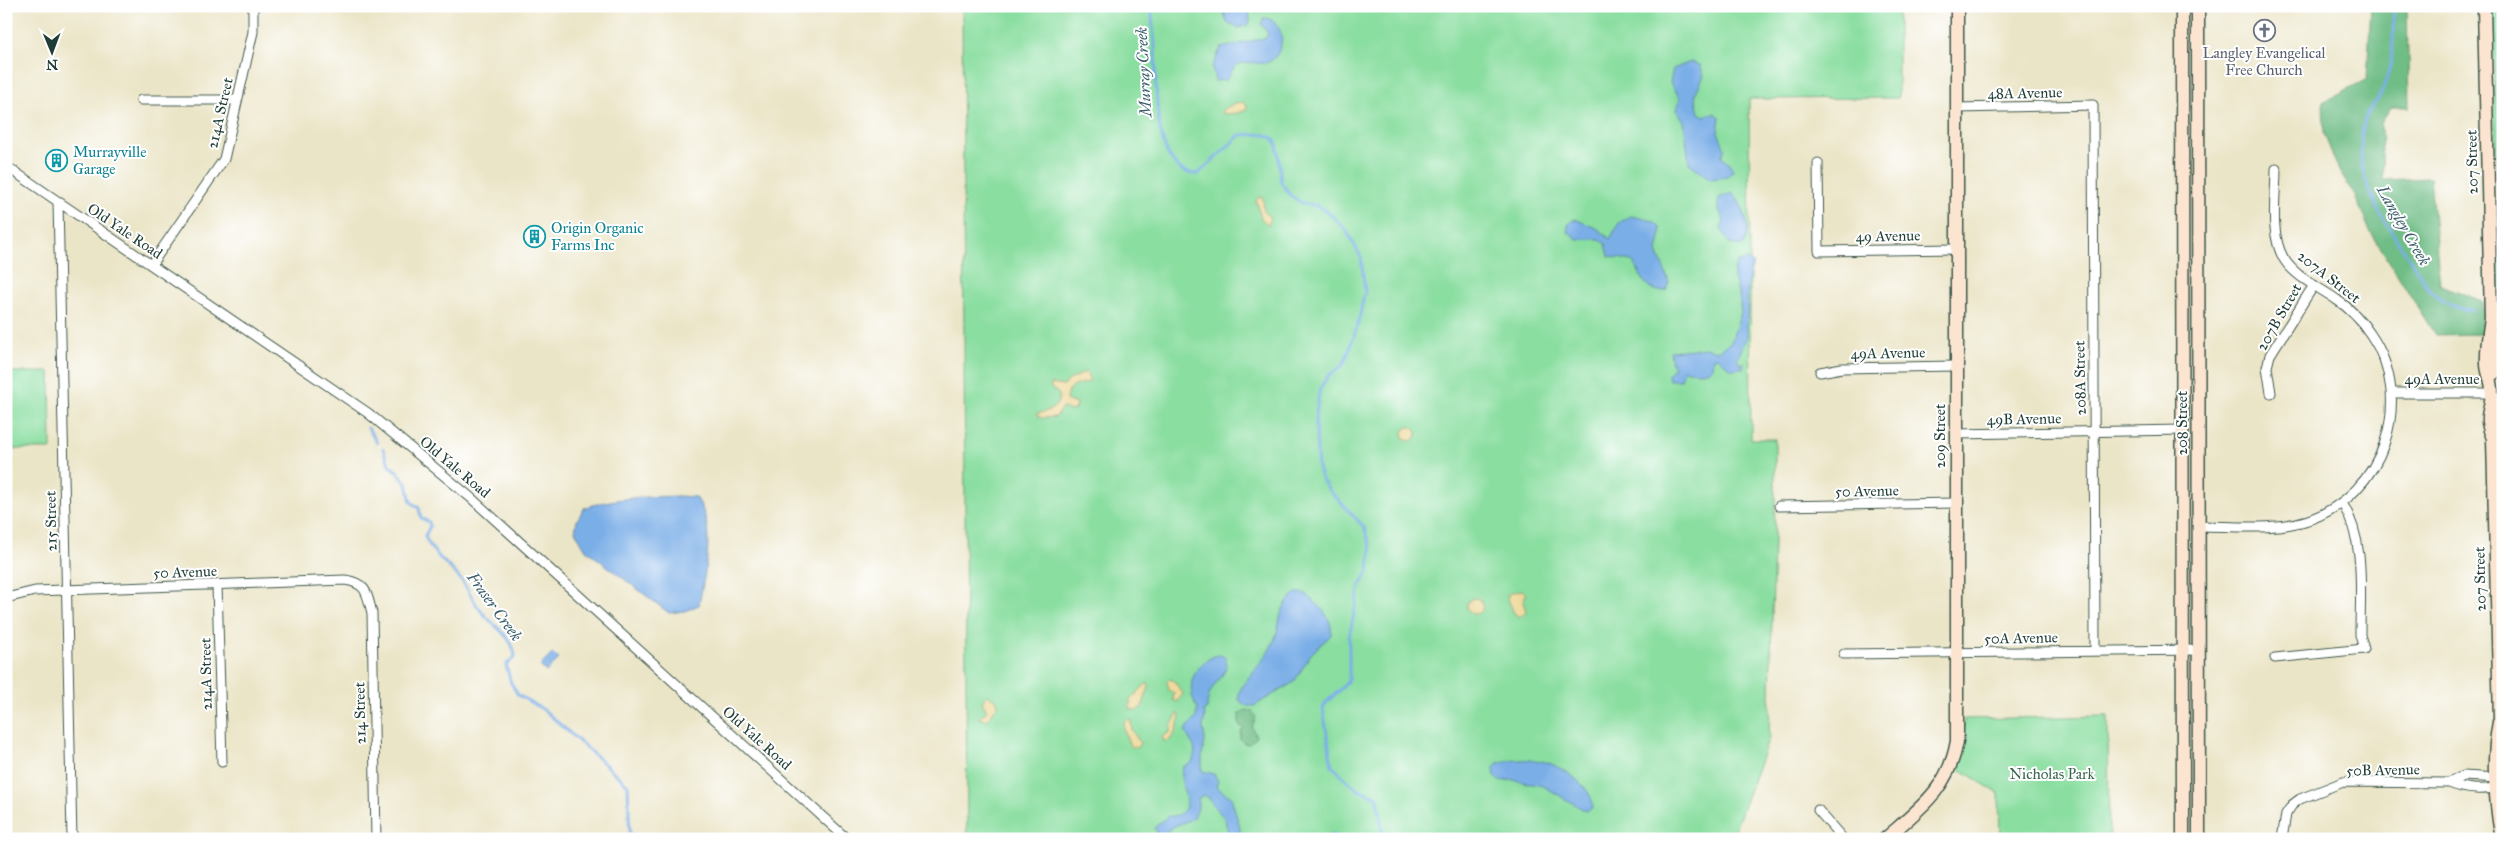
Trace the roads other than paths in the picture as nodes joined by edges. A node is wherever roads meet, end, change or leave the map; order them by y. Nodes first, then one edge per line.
1 (253, 6) edge
2 (1957, 6) edge
3 (2182, 6) edge
4 (2198, 6) edge
5 (2484, 6) edge
6 (141, 100) dead end
7 (237, 100) junction
8 (2094, 105) joint
9 (1957, 108) junction
10 (1818, 163) dead end
11 (6, 166) edge
12 (2276, 169) dead end
13 (58, 202) junction
14 (1956, 249) junction
15 (151, 265) junction
16 (2314, 285) junction
17 (1956, 366) junction
18 (1820, 372) dead end
19 (2271, 393) dead end
20 (2392, 393) junction
21 (2492, 393) junction
22 (2183, 430) junction
23 (2095, 431) junction
24 (1956, 434) junction
25 (2342, 502) junction
26 (1956, 503) junction
27 (1779, 506) dead end
28 (2199, 526) junction
29 (217, 585) junction
30 (364, 587) joint
31 (67, 590) junction
32 (6, 598) edge
33 (2183, 649) junction
34 (2198, 650) junction
35 (2095, 651) junction
36 (1957, 653) junction
37 (1844, 654) dead end
38 (2275, 658) dead end
39 (2501, 726) edge
40 (222, 762) dead end
41 (2500, 782) edge
42 (1818, 810) dead end
43 (72, 839) edge
44 (376, 839) edge
45 (847, 839) edge
46 (1843, 839) edge
47 (1885, 839) edge
48 (2183, 839) edge
49 (2199, 839) edge
50 (2282, 839) edge
51 (2502, 839) edge

1 - 7 street, 214A Street
2 - 9 street, 209 Street
3 - 22 street, 208 Street
4 - 28 street, 208 Street
5 - 21 street, 207 Street
6 - 7 street
7 - 15 street, 214A Street
8 - 9 street, 48A Avenue
8 - 23 street, 208A Street
9 - 14 street, 209 Street
10 - 14 street, 49 Avenue
11 - 13 street, Old Yale Road
12 - 16 street, 207A Street
13 - 15 street, Old Yale Road
13 - 31 street, 215 Street
14 - 17 street, 209 Street
15 - 45 street, Old Yale Road
16 - 19 street, 207B Street
16 - 20 street, 207A Street
17 - 18 street, 49A Avenue
17 - 24 street, 209 Street
20 - 21 street, 49A Avenue
20 - 25 street, 207A Street
21 - 39 street, 207 Street
22 - 23 street, 49B Avenue
22 - 33 street, 208 Street
23 - 24 street, 49B Avenue
23 - 35 street, 208A Street
24 - 26 street, 209 Street
25 - 28 street
25 - 38 street
26 - 27 street, 50 Avenue
26 - 36 street, 209 Street
28 - 34 street, 208 Street
29 - 30 street, 50 Avenue
29 - 31 street, 50 Avenue
29 - 40 street, 214A Street
30 - 44 street, 214 Street
31 - 32 street, 50 Avenue
31 - 43 street, 215 Street
33 - 34 street, 50A Avenue
33 - 35 street, 50A Avenue
33 - 48 street, 208 Street
34 - 49 street, 208 Street
35 - 36 street, 50A Avenue
36 - 37 street, 50A Avenue
36 - 47 street, 209 Street
39 - 41 street, 207 Street
41 - 50 street, 50B Avenue
41 - 51 street, 207 Street
42 - 46 street

